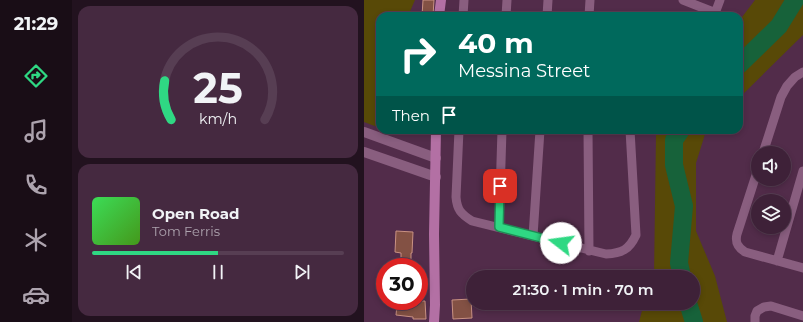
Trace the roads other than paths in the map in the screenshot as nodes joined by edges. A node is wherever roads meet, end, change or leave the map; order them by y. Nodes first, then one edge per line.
1 (442, 0) edge
2 (464, 0) edge
3 (507, 0) edge
4 (548, 0) edge
5 (590, 0) edge
6 (684, 0) edge
7 (720, 0) edge
8 (440, 12) edge
9 (463, 12) edge
10 (506, 12) edge
11 (547, 12) edge
12 (589, 12) edge
13 (709, 12) edge
14 (716, 12) edge
15 (803, 72) edge
16 (364, 132) edge
17 (436, 134) edge
18 (459, 134) edge
19 (502, 134) edge
20 (540, 134) edge
21 (588, 134) edge
22 (630, 134) edge
23 (765, 146) edge
24 (364, 152) edge
25 (436, 158) junction
26 (803, 171) edge
27 (436, 177) junction
28 (753, 186) edge
29 (499, 227) junction
30 (533, 236) junction
31 (589, 251) junction
32 (777, 261) junction
33 (803, 268) edge
34 (803, 316) edge
35 (434, 322) edge
36 (755, 322) edge

1 - 8 main road
2 - 9 street
3 - 10 street
4 - 11 street
5 - 12 street
6 - 13 street
7 - 14 street
15 - 23 street
16 - 25 street
17 - 25 main road
18 - 29 street
19 - 29 street
20 - 30 street
21 - 31 street
22 - 31 street
24 - 27 street
25 - 27 main road
26 - 32 street
27 - 35 main road
28 - 32 street
29 - 30 street
30 - 31 street
32 - 33 street
34 - 36 street

